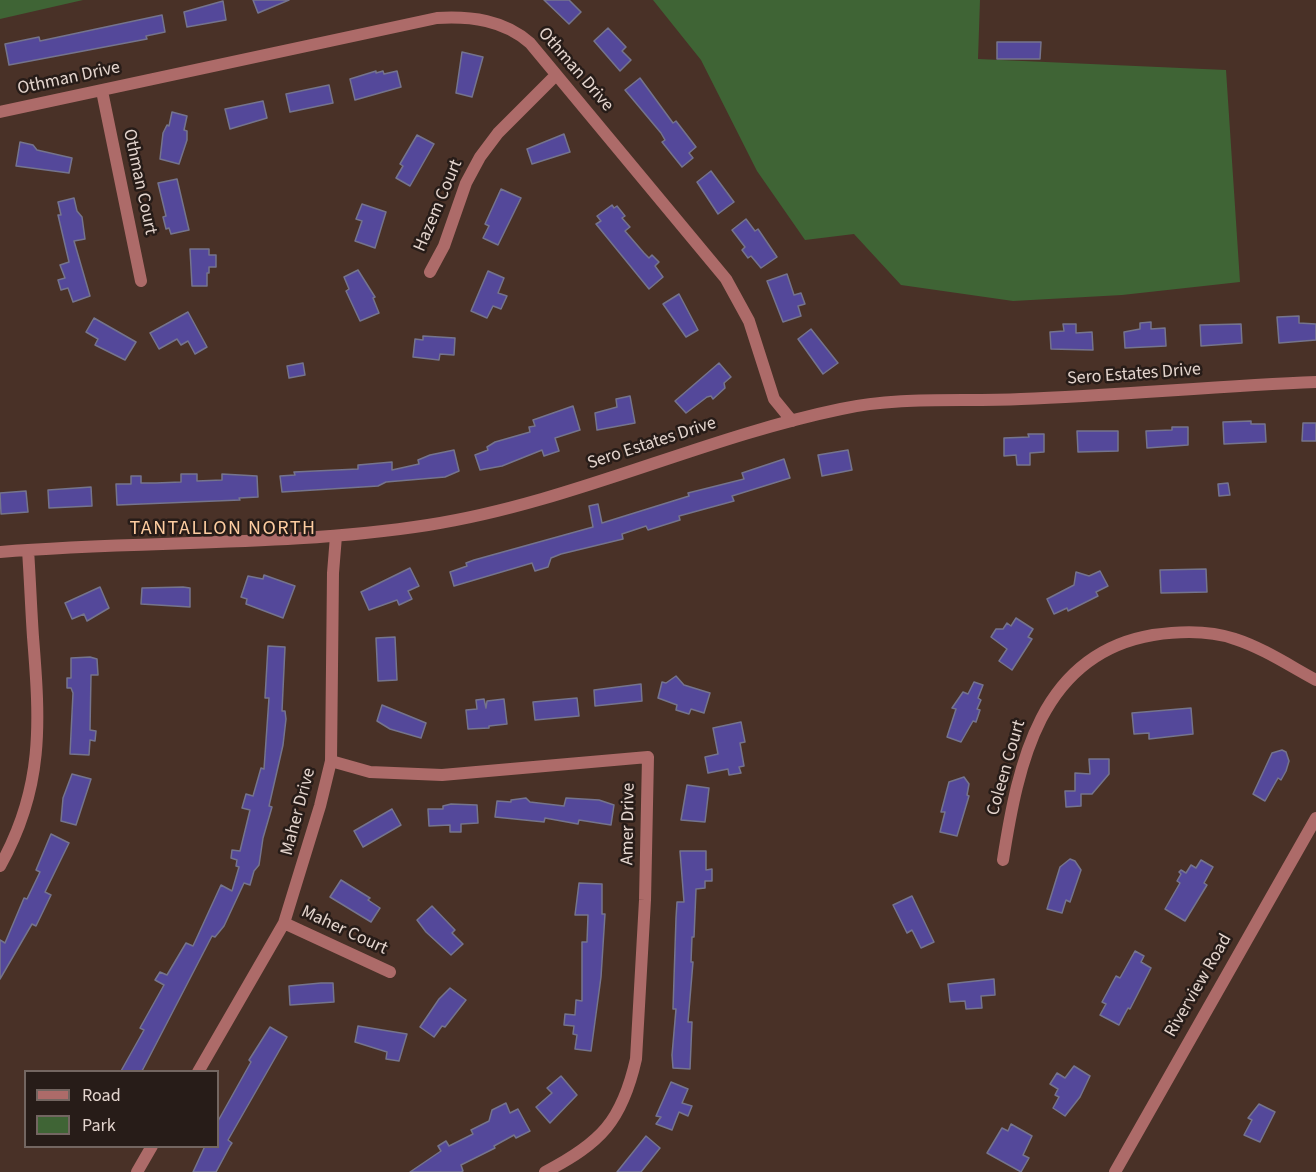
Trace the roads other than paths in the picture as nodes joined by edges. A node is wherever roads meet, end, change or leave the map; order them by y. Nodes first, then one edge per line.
1 (555, 76) junction
2 (102, 91) junction
3 (0, 112) edge
4 (430, 272) dead end
5 (141, 281) dead end
6 (1316, 382) edge
7 (792, 421) junction
8 (336, 536) junction
9 (28, 550) junction
10 (0, 552) edge
11 (1316, 680) edge
12 (331, 761) junction
13 (1316, 818) edge
14 (1003, 860) dead end
15 (0, 866) edge
16 (284, 923) junction
17 (390, 972) dead end
18 (199, 1070) edge
19 (151, 1148) edge
20 (137, 1172) edge
21 (545, 1172) edge
22 (1115, 1172) edge

1 - 2 street, Othman Drive
1 - 4 street, Hazem Court
1 - 7 street, Othman Drive
2 - 3 street, Othman Drive
2 - 5 street, Othman Court
6 - 7 street, Sero Estates Drive
7 - 8 street, Sero Estates Drive
8 - 9 street, Sero Estates Drive
8 - 12 street, Maher Drive
9 - 10 street, Sero Estates Drive
9 - 15 street
11 - 14 street, Coleen Court
12 - 16 street, Maher Drive
12 - 21 street, Amer Drive
13 - 22 street, Riverview Road
16 - 17 street, Maher Court
16 - 18 street, Maher Drive
19 - 20 street

